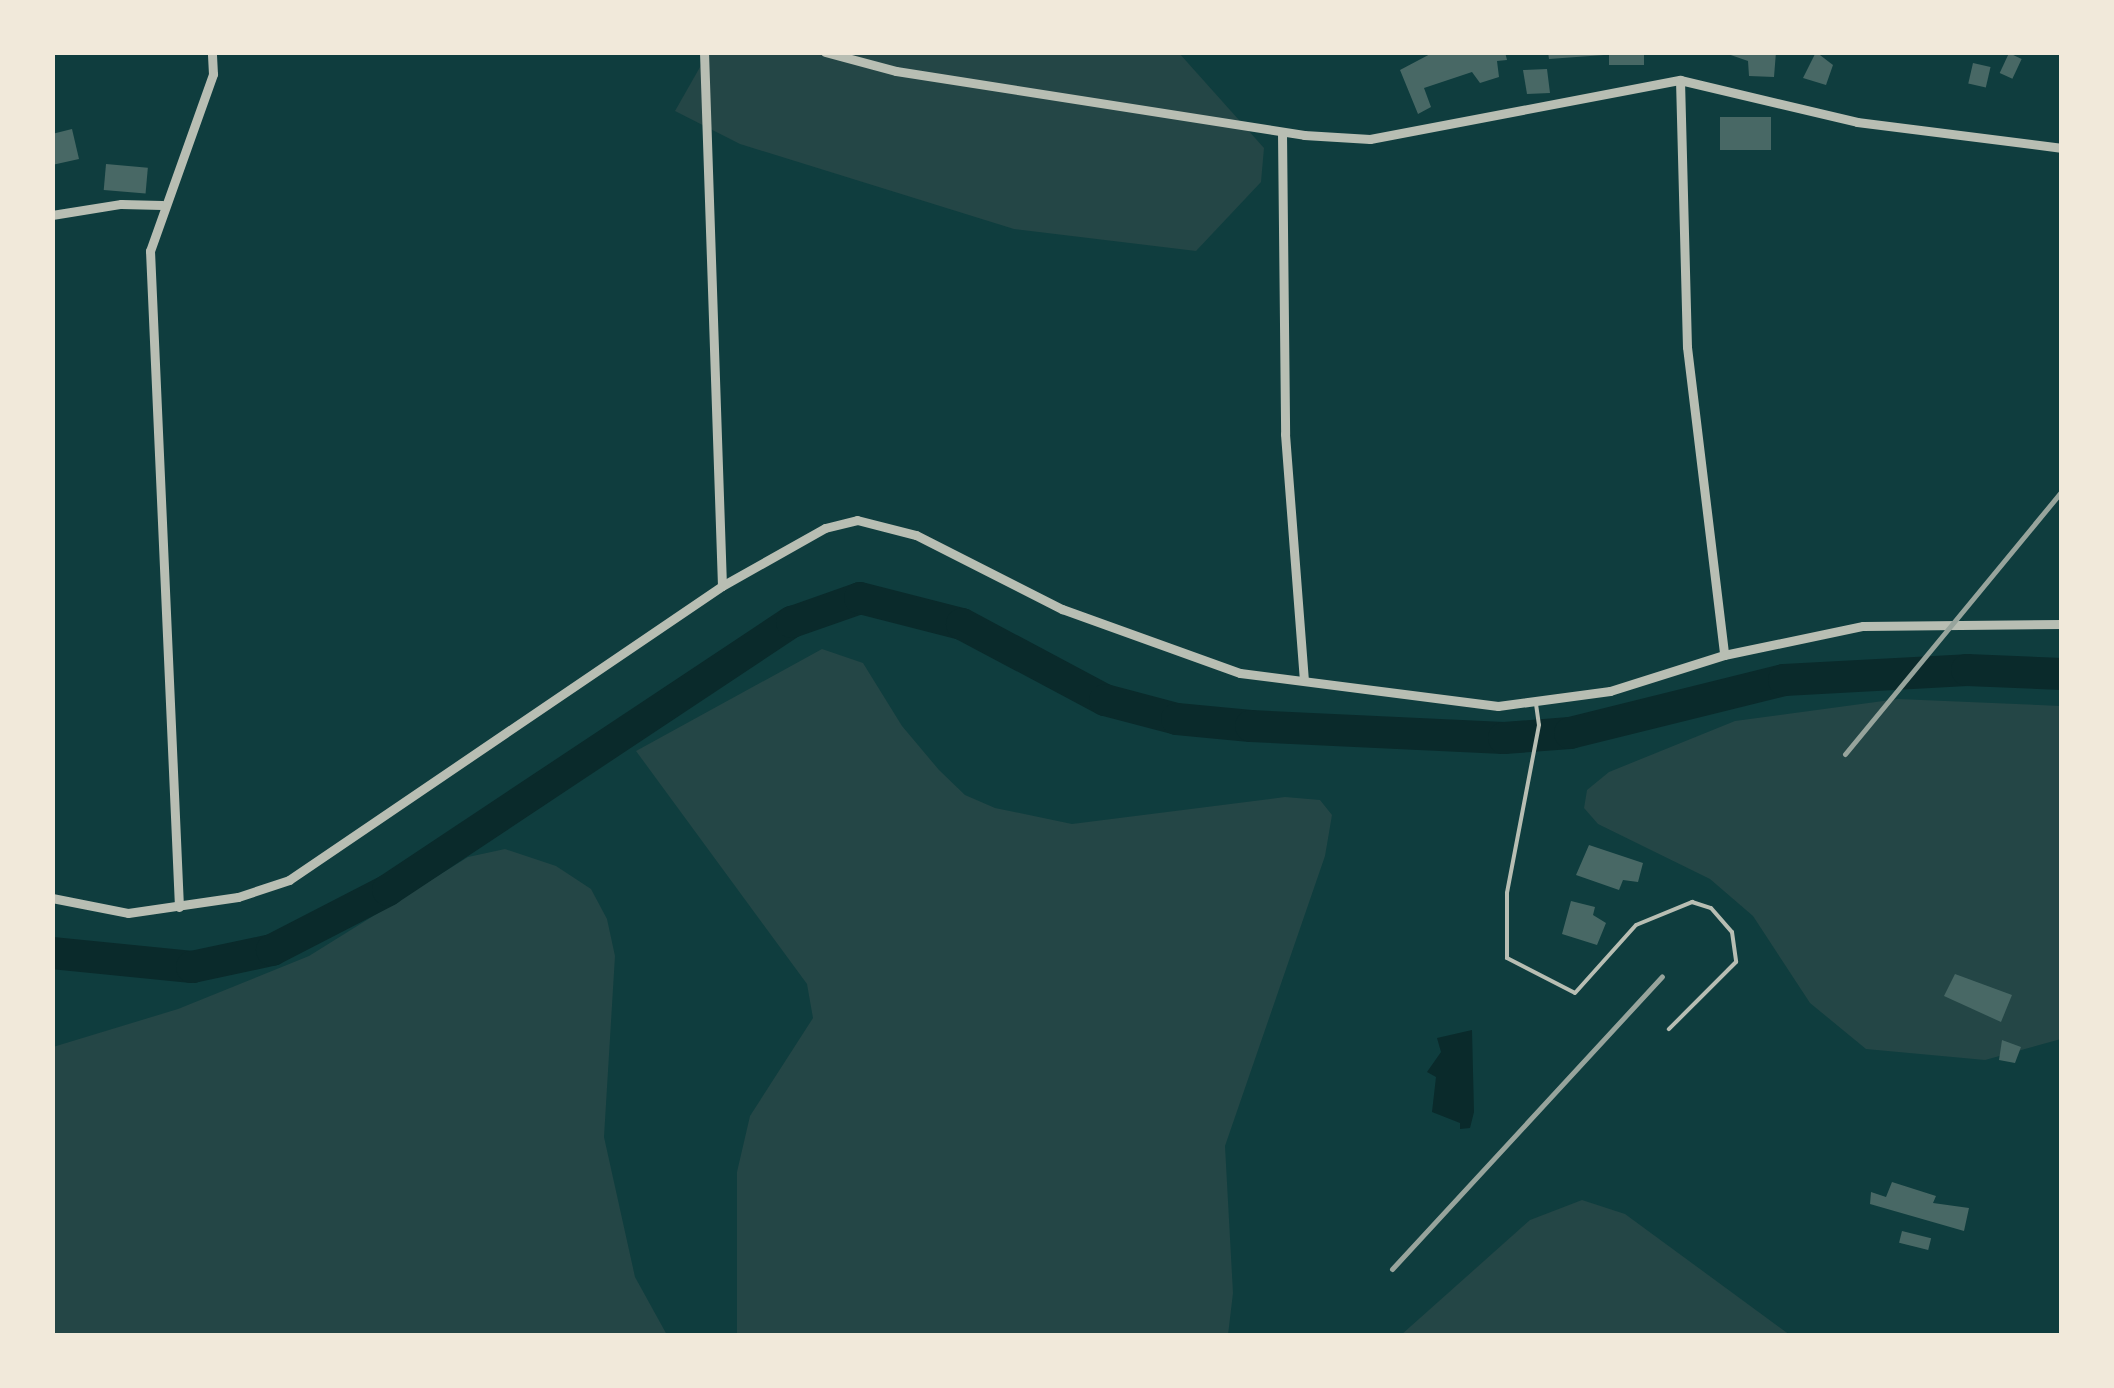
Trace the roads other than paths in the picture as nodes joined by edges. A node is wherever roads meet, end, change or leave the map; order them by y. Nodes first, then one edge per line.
1 (212, 52) edge
2 (704, 52) edge
3 (825, 52) edge
4 (1680, 80) junction
5 (1282, 133) junction
6 (2062, 148) edge
7 (162, 206) junction
8 (52, 216) edge
9 (722, 586) junction
10 (2062, 624) edge
11 (1724, 655) junction
12 (1304, 679) junction
13 (1536, 704) junction
14 (52, 898) edge
15 (179, 907) junction
16 (1669, 1029) dead end

1 - 7 street
2 - 9 street
3 - 5 street
4 - 5 street
4 - 6 street
4 - 11 street
5 - 12 street
7 - 8 street
7 - 15 street
9 - 12 street
9 - 15 street
10 - 11 street
11 - 13 street
12 - 13 street
13 - 16 lane
14 - 15 street

